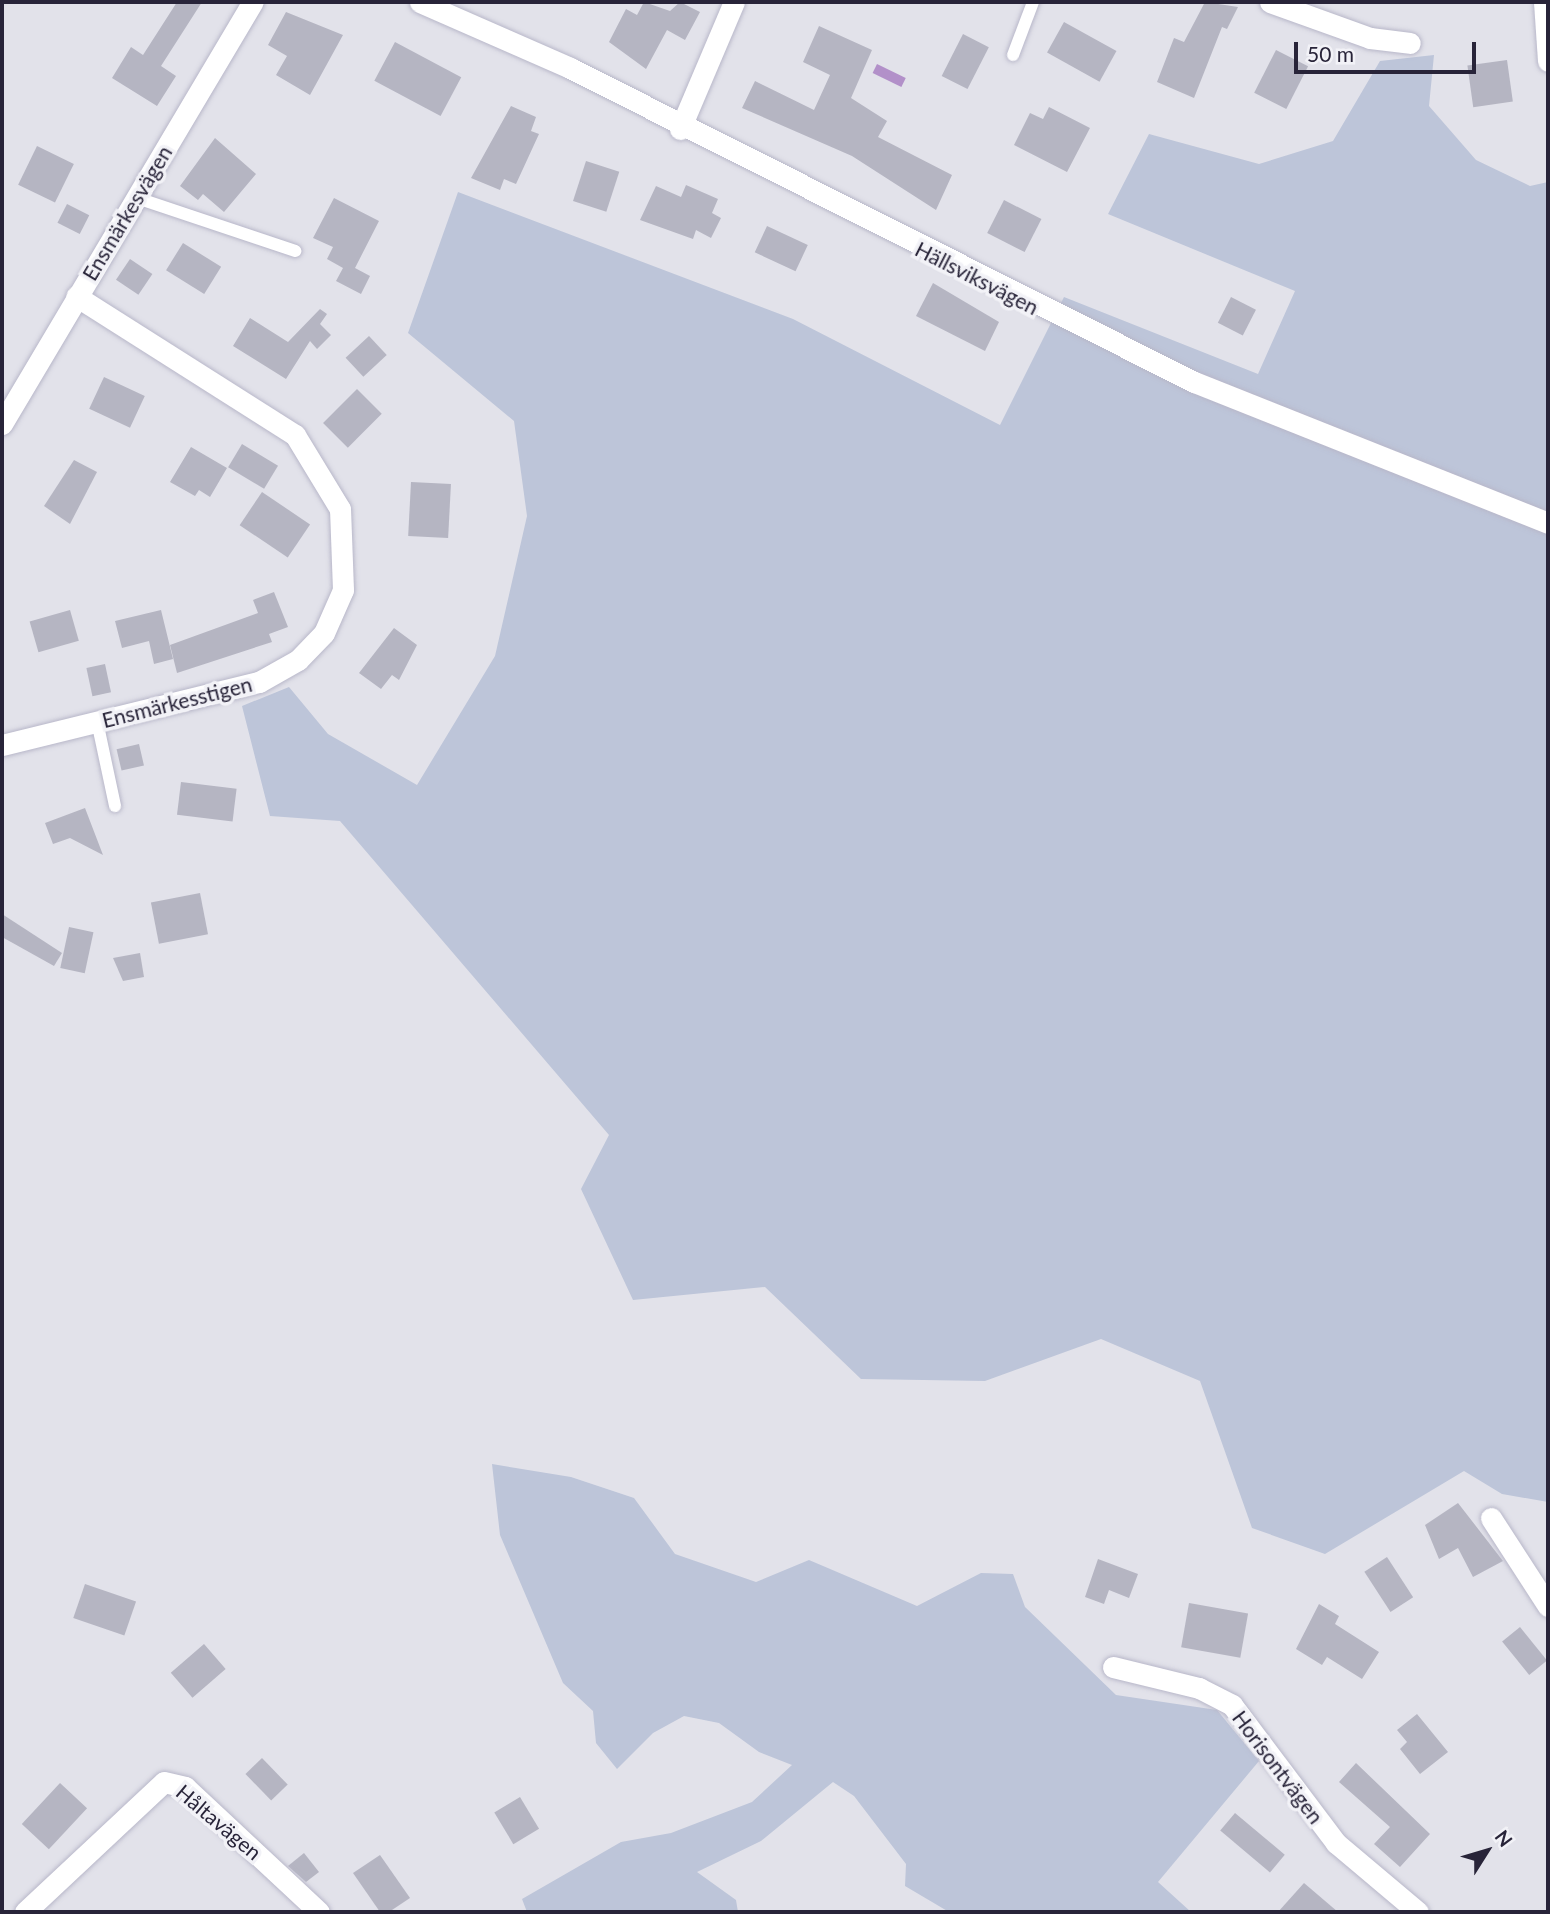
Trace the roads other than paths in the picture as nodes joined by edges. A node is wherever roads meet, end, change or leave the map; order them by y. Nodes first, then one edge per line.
1 (254, 2) edge
2 (420, 2) edge
3 (734, 2) edge
4 (1033, 2) edge
5 (1270, 2) edge
6 (1544, 2) edge
7 (1410, 43) dead end
8 (1013, 55) dead end
9 (1548, 61) edge
10 (680, 129) junction
11 (137, 198) junction
12 (295, 251) dead end
13 (76, 296) junction
14 (2, 424) edge
15 (1548, 523) edge
16 (97, 721) junction
17 (2, 745) edge
18 (115, 806) dead end
19 (1491, 1518) dead end
20 (1548, 1606) edge
21 (1113, 1667) dead end
22 (25, 1912) edge
23 (319, 1912) edge
24 (1418, 1912) edge

1 - 11 street, Ensmärkesvägen
2 - 10 street, Hällsviksvägen
3 - 10 street
4 - 8 lane
5 - 7 street
6 - 9 street
10 - 15 street, Hällsviksvägen
11 - 12 lane
11 - 13 street, Ensmärkesvägen
13 - 14 street, Ensmärkesvägen
13 - 16 street, Ensmärkesstigen
16 - 17 street, Ensmärkesstigen
16 - 18 lane
19 - 20 street
21 - 24 street, Horisontvägen
22 - 23 street, Håltavägen

